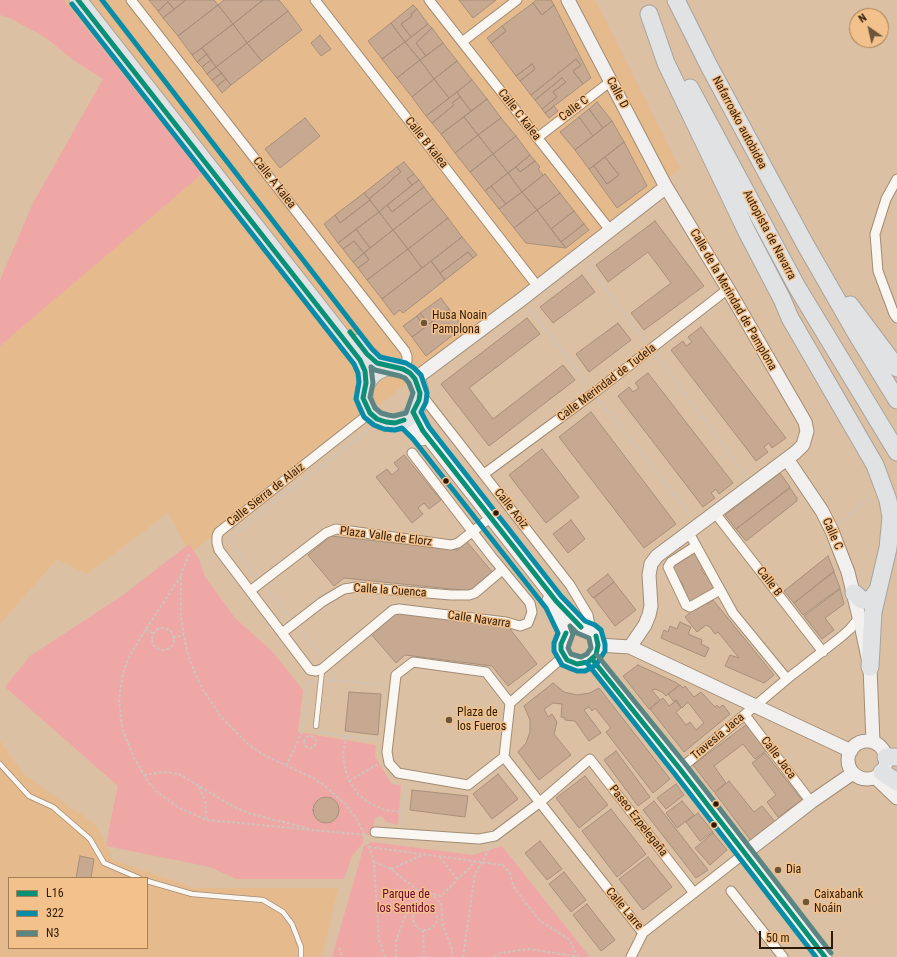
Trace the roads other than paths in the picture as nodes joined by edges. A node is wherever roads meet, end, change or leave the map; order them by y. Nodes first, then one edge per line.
1 (78, 0) edge
2 (93, 0) edge
3 (131, 0) edge
4 (315, 0) edge
5 (429, 0) edge
6 (517, 0) edge
7 (568, 0) edge
8 (676, 0) edge
9 (646, 7) edge
10 (462, 42) junction
11 (611, 81) junction
12 (537, 138) junction
13 (897, 179) edge
14 (666, 187) junction
15 (610, 230) junction
16 (805, 244) junction
17 (538, 287) junction
18 (728, 289) junction
19 (782, 299) junction
20 (897, 318) edge
21 (897, 368) edge
22 (407, 377) junction
23 (366, 383) junction
24 (897, 400) edge
25 (409, 416) junction
26 (371, 420) junction
27 (897, 452) edge
28 (412, 453) dead end
29 (787, 459) junction
30 (484, 474) junction
31 (897, 504) edge
32 (715, 513) junction
33 (486, 521) junction
34 (694, 529) junction
35 (472, 532) junction
36 (696, 546) junction
37 (502, 570) junction
38 (720, 590) junction
39 (250, 591) junction
40 (877, 591) junction
41 (854, 593) junction
42 (860, 618) junction
43 (586, 629) junction
44 (566, 632) junction
45 (282, 633) junction
46 (598, 645) junction
47 (630, 647) junction
48 (823, 652) junction
49 (564, 656) junction
50 (592, 659) junction
51 (325, 666) junction
52 (870, 668) junction
53 (787, 679) junction
54 (510, 703) junction
55 (756, 705) junction
56 (745, 715) junction
57 (316, 726) road end
58 (873, 742) junction
59 (851, 751) junction
60 (504, 757) junction
61 (0, 764) edge
62 (885, 766) edge
63 (680, 769) junction
64 (852, 773) junction
65 (897, 782) edge
66 (897, 798) edge
67 (811, 802) junction
68 (539, 803) junction
69 (375, 832) road end
70 (746, 853) junction
71 (137, 877) edge
72 (148, 881) edge
73 (731, 891) dead end
74 (694, 893) junction
75 (643, 933) junction
76 (301, 957) edge
77 (631, 957) edge
78 (784, 957) edge
79 (824, 957) edge

1 - 23 highway
2 - 22 highway
3 - 22 street, Calle A kalea
4 - 17 street, Calle B kalea
5 - 10 street, Calle C kalea
6 - 10 street
7 - 11 street, Calle D
8 - 16 highway, Nafarroako autobidea
9 - 19 highway
9 - 27 highway, Autopista de Navarra
10 - 12 street, Calle C kalea
11 - 12 street, Calle C
11 - 14 street, Calle D
12 - 15 street, Calle C kalea
13 - 20 street
14 - 15 street
14 - 18 street, Calle de la Merindad de Pamplona
15 - 17 street
16 - 21 highway
16 - 24 highway
17 - 22 street
18 - 29 street, Calle de la Merindad de Pamplona
18 - 30 street, Calle Merindad de Tudela
19 - 31 highway
19 - 40 highway
22 - 23 highway
22 - 25 highway
22 - 30 street, Calle Aoiz
23 - 26 highway
25 - 26 highway
25 - 33 street
25 - 43 street
26 - 39 street, Calle Sierra de Alaiz
28 - 35 street, Calle Navarra
29 - 32 street, Calle de la Merindad de Pamplona
29 - 41 street, Calle C
30 - 43 street, Calle Aoiz
32 - 34 street, Calle de la Merindad de Pamplona
32 - 48 street, Calle B
33 - 35 street, Plaza Valle de Elorz
33 - 44 street
34 - 36 street
34 - 47 street, Calle de la Merindad de Pamplona
35 - 37 street, Calle Navarra
35 - 39 street, Plaza Valle de Elorz
36 - 38 street
36 - 38 street
37 - 45 street, Calle la Cuenca
37 - 51 street, Calle Navarra
38 - 53 street
39 - 45 street, Calle Sierra de Alaiz
40 - 41 highway
40 - 52 highway
41 - 42 street, Calle C
42 - 48 street
42 - 52 street, Calle C
43 - 44 street
43 - 46 street
44 - 49 street
45 - 51 street, Calle Sierra de Alaiz
46 - 47 street
46 - 50 street
47 - 55 street
48 - 53 street
49 - 50 street
49 - 54 street
50 - 63 street
51 - 57 lane
52 - 58 street, Calle C
53 - 55 street
54 - 60 street
54 - 60 street
55 - 56 street, Travesía Jaca
55 - 59 street
56 - 63 street, Travesía Jaca
56 - 67 street, Calle Jaca
58 - 59 street
58 - 62 street
59 - 64 street
60 - 68 street, Calle Larre
61 - 71 lane
62 - 64 street
62 - 65 highway
62 - 66 street
63 - 70 street
64 - 67 street
67 - 70 street
68 - 69 street
68 - 74 street, Paseo Ezpelegaña
68 - 75 street, Calle Larre
70 - 74 street, Calle Larre
70 - 79 street
72 - 76 lane
73 - 78 street
74 - 75 street, Calle Larre
75 - 77 street

